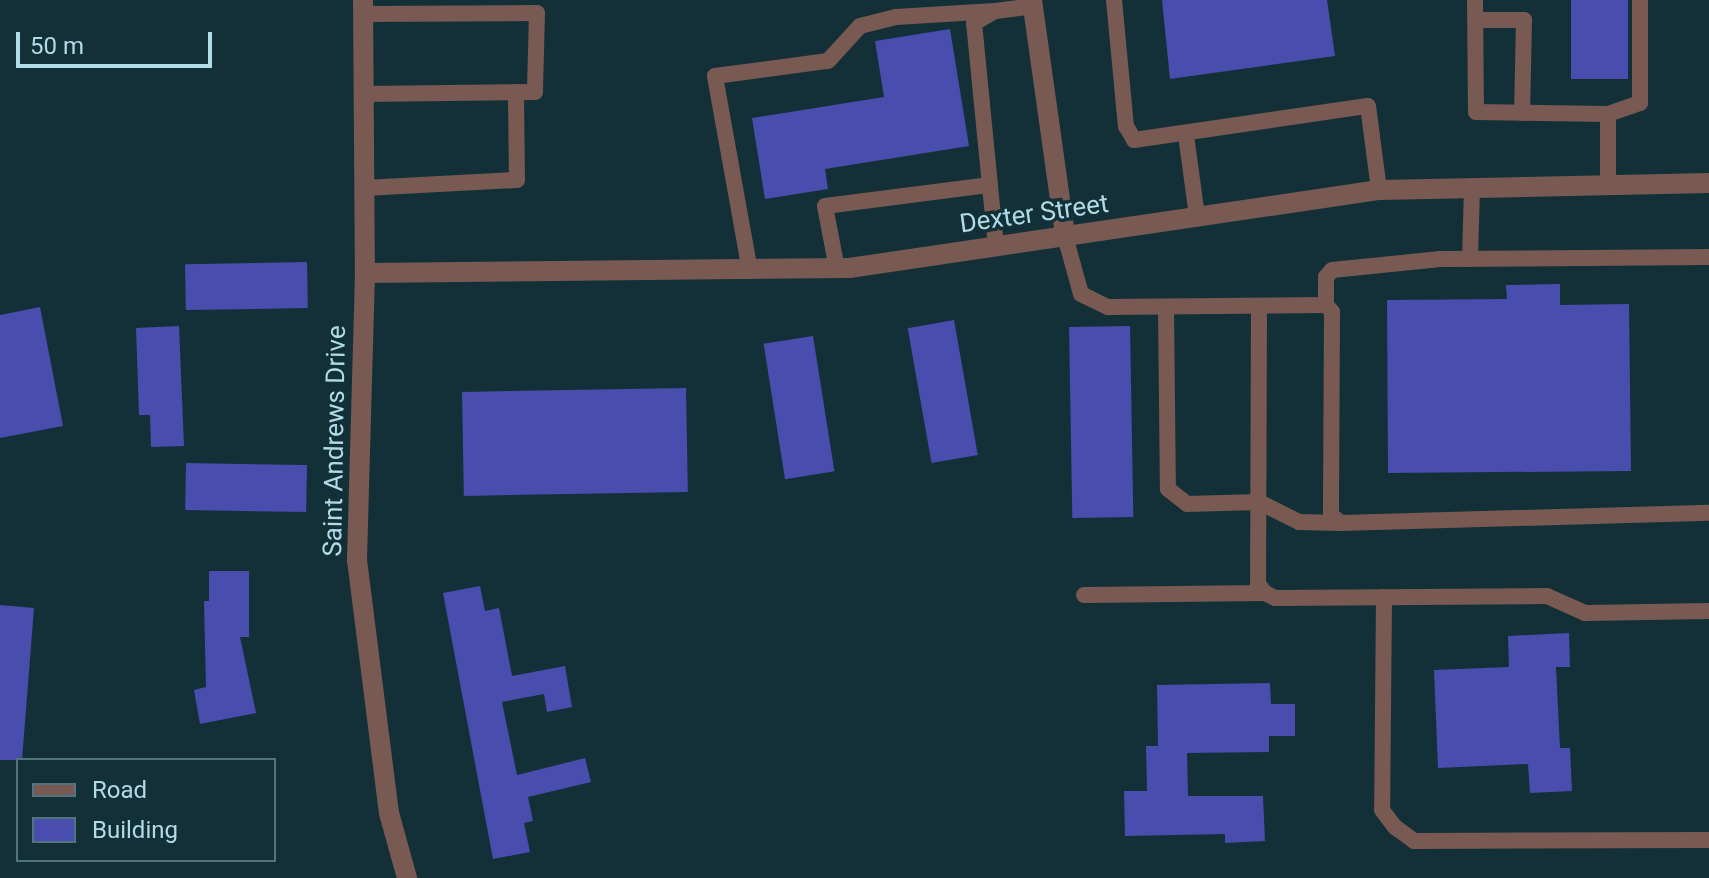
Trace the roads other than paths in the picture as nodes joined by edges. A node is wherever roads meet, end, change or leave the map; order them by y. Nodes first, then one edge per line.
1 (1114, 0) edge
2 (1475, 0) edge
3 (1640, 0) edge
4 (1033, 3) edge
5 (363, 7) edge
6 (995, 11) junction
7 (1476, 20) junction
8 (516, 92) junction
9 (364, 94) junction
10 (1522, 113) junction
11 (1608, 114) junction
12 (1186, 135) junction
13 (1709, 183) edge
14 (1608, 184) junction
15 (990, 185) junction
16 (1472, 186) junction
17 (364, 188) junction
18 (1379, 190) junction
19 (1197, 216) junction
20 (1065, 236) junction
21 (996, 247) junction
22 (1709, 257) edge
23 (1470, 259) junction
24 (837, 269) junction
25 (750, 271) junction
26 (365, 273) junction
27 (1326, 305) junction
28 (1259, 306) junction
29 (1166, 307) junction
30 (1259, 502) junction
31 (1709, 513) edge
32 (1341, 523) junction
33 (1265, 593) junction
34 (1084, 595) dead end
35 (1384, 597) junction
36 (1709, 611) edge
37 (1709, 840) edge
38 (407, 878) edge

1 - 12 lane
2 - 7 lane
3 - 11 lane
4 - 6 lane
4 - 20 street
5 - 8 lane
5 - 9 street, Saint Andrews Drive
6 - 15 lane
6 - 25 lane
7 - 10 lane
7 - 10 lane
8 - 9 lane
8 - 17 lane
9 - 17 street, Saint Andrews Drive
10 - 11 lane
11 - 14 lane
12 - 18 lane
12 - 19 lane
13 - 14 street, Dexter Street
14 - 16 street, Dexter Street
15 - 21 lane
15 - 24 lane
16 - 18 street, Dexter Street
16 - 23 lane
17 - 26 street, Saint Andrews Drive
18 - 19 street, Dexter Street
19 - 20 street, Dexter Street
20 - 21 street, Dexter Street
20 - 29 lane
21 - 24 street, Dexter Street
22 - 23 lane
23 - 27 lane
24 - 25 street, Dexter Street
25 - 26 street, Dexter Street
26 - 38 street, Saint Andrews Drive
27 - 28 lane
27 - 32 lane
28 - 29 lane
28 - 30 lane
29 - 30 lane
30 - 32 lane
30 - 33 lane
31 - 32 lane
33 - 34 lane
33 - 35 lane
35 - 36 lane
35 - 37 lane

